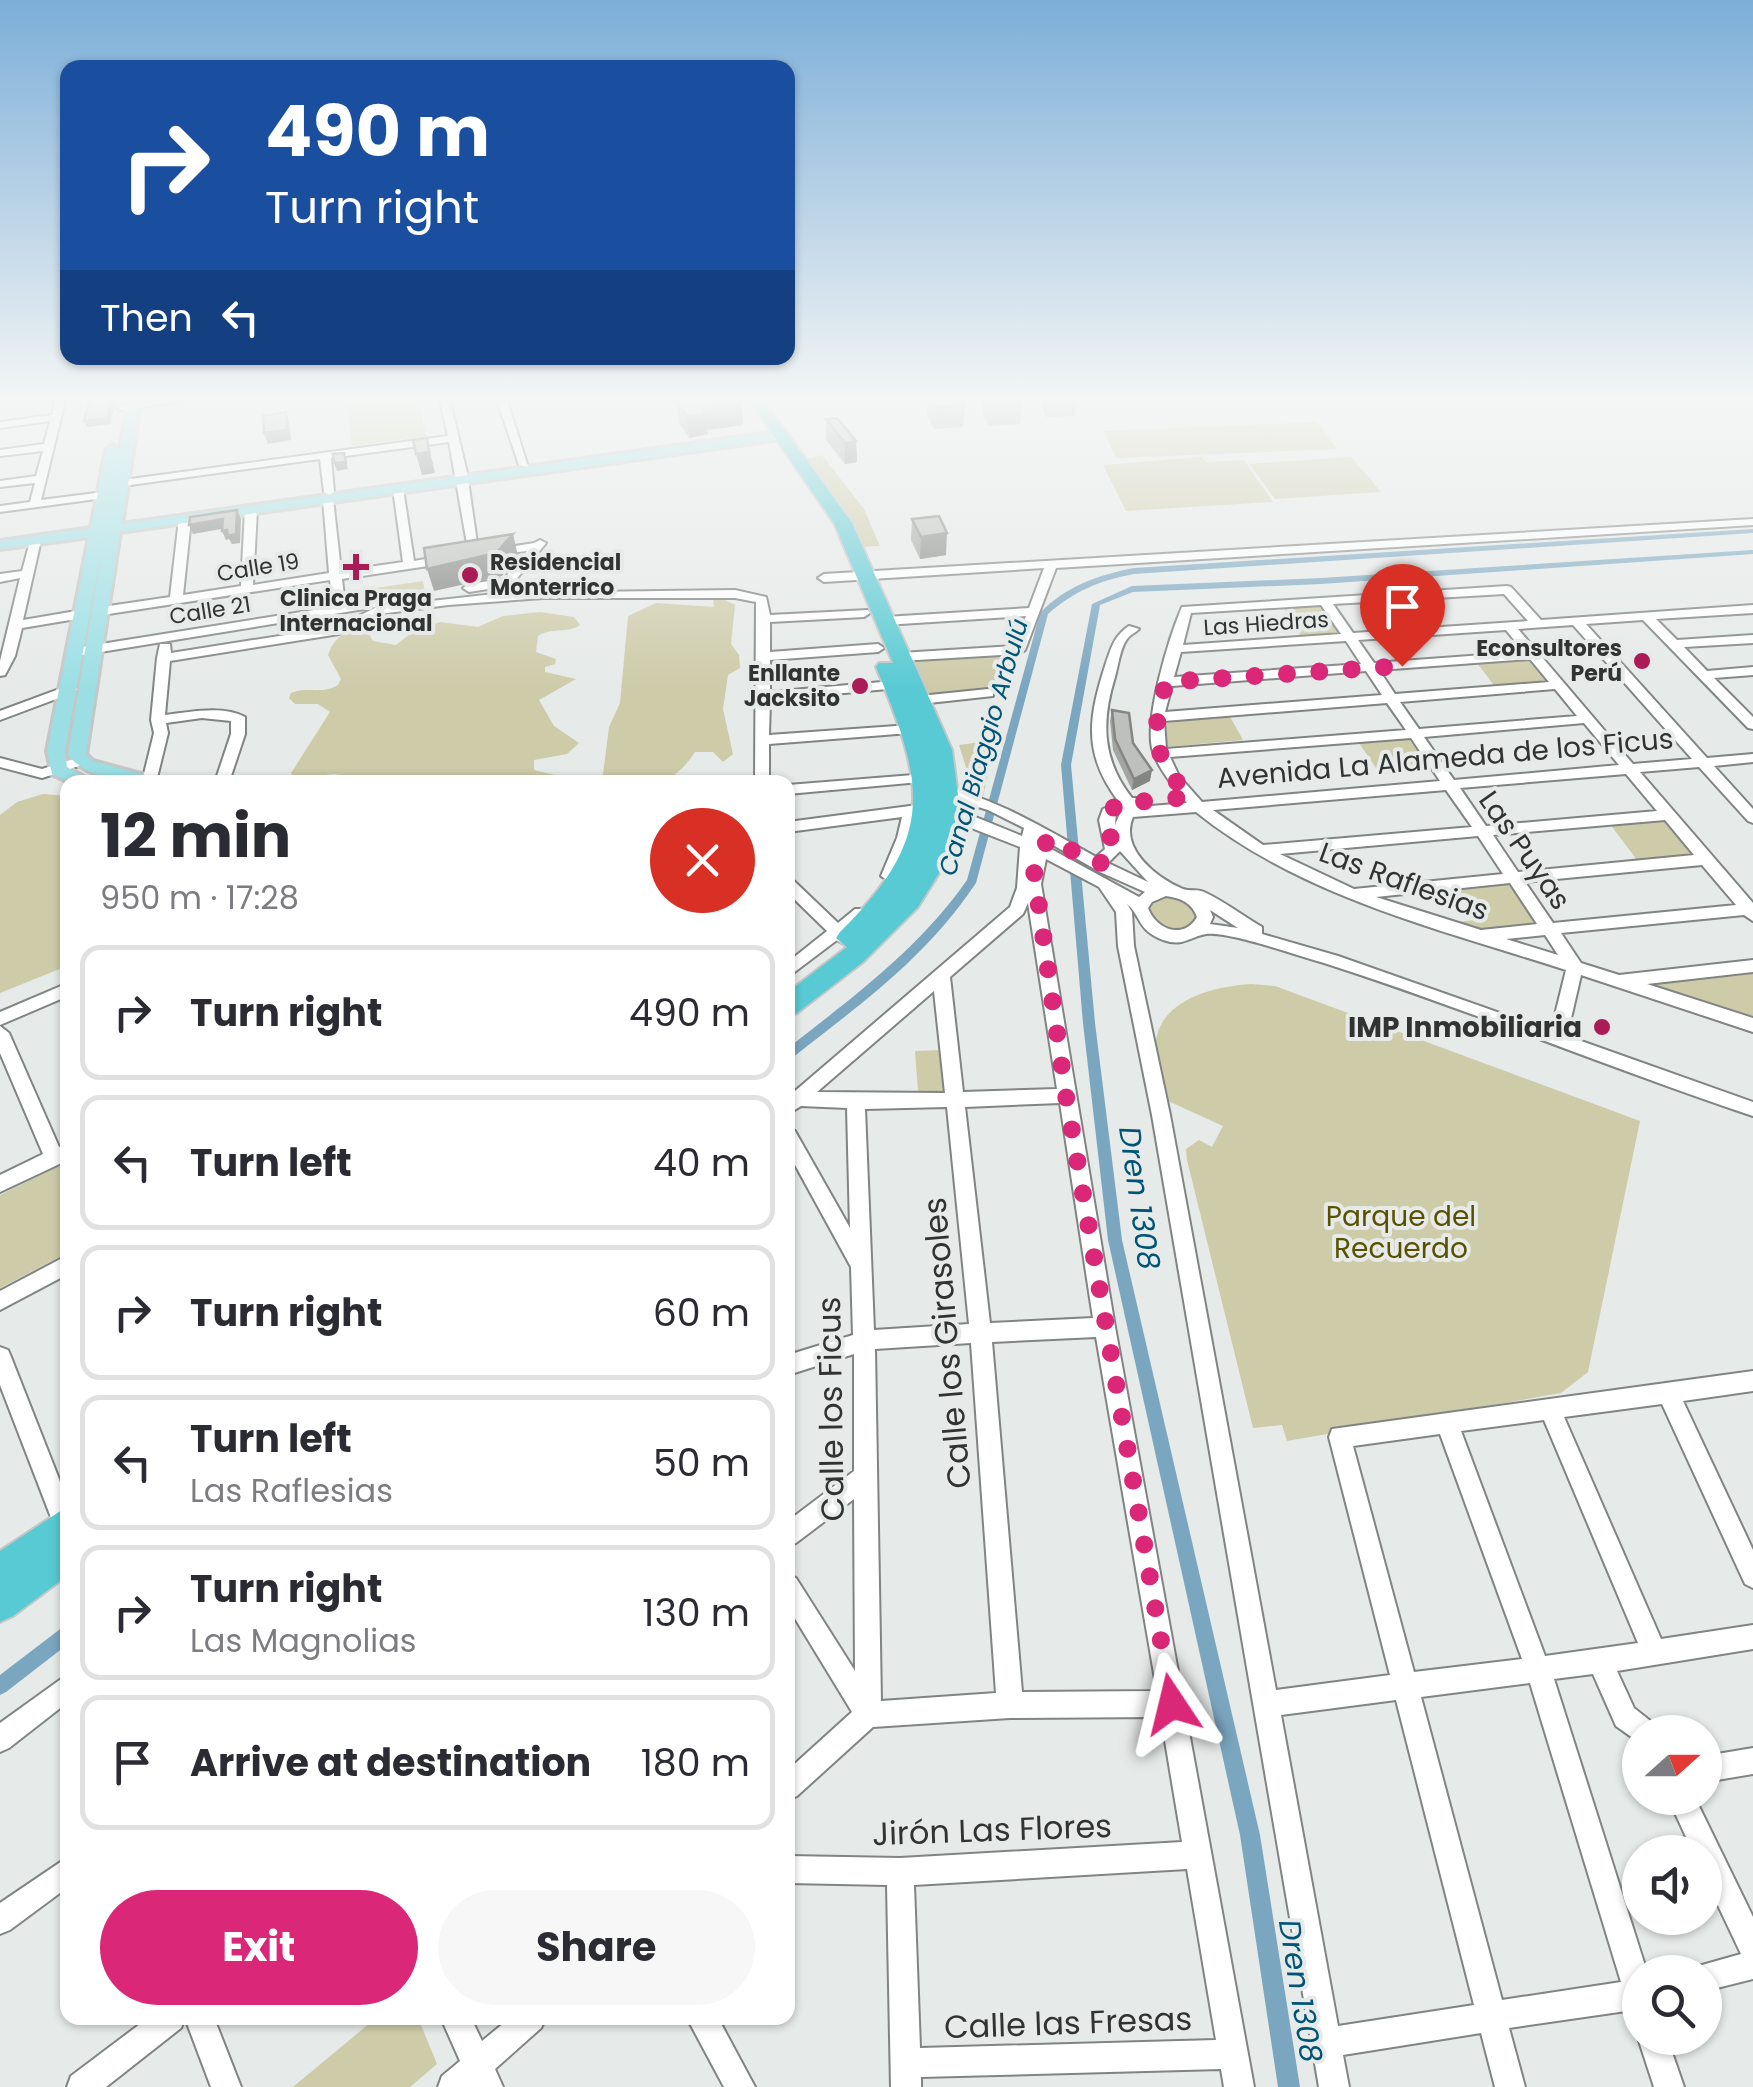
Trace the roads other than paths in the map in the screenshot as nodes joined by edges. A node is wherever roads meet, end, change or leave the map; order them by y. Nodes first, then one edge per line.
1 (37, 494) edge
2 (119, 494) edge
3 (332, 494) edge
4 (334, 494) edge
5 (399, 494) edge
6 (466, 494) edge
7 (809, 494) edge
8 (104, 495) joint
9 (328, 495) junction
10 (35, 504) junction
11 (0, 509) edge
12 (250, 510) junction
13 (185, 520) junction
14 (1753, 522) edge
15 (108, 527) junction
16 (35, 540) junction
17 (0, 541) edge
18 (475, 555) junction
19 (409, 565) junction
20 (1051, 566) junction
21 (25, 574) junction
22 (336, 576) junction
23 (858, 577) junction
24 (0, 578) edge
25 (824, 578) dead end
26 (247, 589) junction
27 (507, 589) junction
28 (176, 600) junction
29 (1324, 600) junction
30 (18, 608) junction
31 (1753, 608) edge
32 (339, 609) junction
33 (0, 610) edge
34 (102, 611) junction
35 (1030, 612) junction
36 (82, 614) junction
37 (1647, 616) junction
38 (874, 617) junction
39 (764, 619) junction
40 (1582, 622) junction
41 (1538, 624) junction
42 (16, 625) junction
43 (1509, 626) junction
44 (1133, 629) dead end
45 (166, 637) junction
46 (1348, 638) junction
47 (1753, 639) edge
48 (1676, 644) junction
49 (96, 648) junction
50 (1175, 650) junction
51 (76, 652) junction
52 (889, 653) junction
53 (1535, 655) junction
54 (163, 658) junction
55 (761, 658) junction
56 (1369, 668) junction
57 (1753, 671) edge
58 (0, 672) edge
59 (1706, 675) junction
60 (1166, 682) junction
61 (893, 685) junction
62 (1560, 685) junction
63 (70, 689) junction
64 (988, 693) dead end
65 (761, 696) junction
66 (1390, 698) junction
67 (920, 700) junction
68 (1753, 706) edge
69 (1736, 707) junction
70 (0, 716) edge
71 (1156, 717) junction
72 (1588, 719) junction
73 (158, 720) junction
74 (1753, 725) edge
75 (910, 729) junction
76 (1414, 733) junction
77 (761, 740) junction
78 (1753, 749) edge
79 (1159, 754) junction
80 (1705, 757) junction
81 (1753, 758) edge
82 (0, 762) edge
83 (80, 762) junction
84 (1626, 764) junction
85 (58, 770) junction
86 (68, 775) edge
87 (124, 775) edge
88 (150, 775) edge
89 (224, 775) edge
90 (762, 775) edge
91 (1445, 779) junction
92 (795, 790) edge
93 (930, 798) junction
94 (1193, 800) junction
95 (1753, 804) edge
96 (1130, 806) junction
97 (1669, 815) junction
98 (1753, 818) edge
99 (795, 826) edge
100 (1480, 830) junction
101 (1036, 841) junction
102 (1262, 850) junction
103 (1706, 860) junction
104 (1097, 872) junction
105 (1512, 876) junction
106 (1163, 888) junction
107 (795, 890) edge
108 (1351, 894) junction
109 (1751, 911) edge
110 (1142, 912) junction
111 (1203, 920) junction
112 (1039, 921) junction
113 (1005, 922) junction
114 (1548, 927) junction
115 (856, 930) junction
116 (1163, 934) junction
117 (1480, 936) junction
118 (1289, 948) junction
119 (1131, 954) junction
120 (1753, 966) edge
121 (1575, 967) junction
122 (795, 968) edge
123 (942, 976) junction
124 (795, 978) edge
125 (1618, 981) junction
126 (60, 992) edge
127 (795, 998) edge
128 (0, 1018) edge
129 (1753, 1025) edge
130 (0, 1033) edge
131 (1558, 1040) junction
132 (1066, 1096) junction
133 (795, 1100) edge
134 (958, 1100) junction
135 (856, 1102) junction
136 (795, 1103) edge
137 (1753, 1109) edge
138 (795, 1148) edge
139 (60, 1152) edge
140 (60, 1154) edge
141 (0, 1184) edge
142 (862, 1267) junction
143 (60, 1268) edge
144 (0, 1301) edge
145 (1105, 1327) junction
146 (981, 1334) junction
147 (864, 1341) junction
148 (0, 1357) edge
149 (795, 1364) edge
150 (1753, 1381) edge
151 (1668, 1393) junction
152 (1550, 1410) junction
153 (1448, 1423) junction
154 (864, 1478) junction
155 (60, 1502) edge
156 (60, 1517) edge
157 (60, 1519) edge
158 (795, 1530) edge
159 (0, 1555) edge
160 (60, 1558) edge
161 (0, 1574) edge
162 (1753, 1576) edge
163 (795, 1597) edge
164 (0, 1603) edge
165 (1753, 1637) edge
166 (1655, 1654) junction
167 (1600, 1662) junction
168 (1538, 1670) junction
169 (1403, 1686) junction
170 (60, 1692) edge
171 (1172, 1704) junction
172 (1266, 1704) junction
173 (1010, 1706) junction
174 (868, 1715) junction
175 (1624, 1715) edge
176 (0, 1740) edge
177 (1753, 1760) edge
178 (1722, 1766) edge
179 (795, 1781) edge
180 (1689, 1815) edge
181 (1198, 1856) junction
182 (795, 1869) edge
183 (900, 1872) junction
184 (60, 1876) edge
185 (0, 1920) edge
186 (1753, 1948) edge
187 (1628, 1955) edge
188 (1753, 1965) edge
189 (1722, 1973) edge
190 (1622, 1997) edge
191 (1492, 2019) junction
192 (162, 2025) edge
193 (203, 2025) edge
194 (459, 2025) edge
195 (525, 2025) edge
196 (706, 2025) edge
197 (1325, 2043) junction
198 (1233, 2054) junction
199 (1659, 2055) edge
200 (906, 2075) edge
201 (483, 2076) edge
202 (82, 2087) edge
203 (226, 2087) edge
204 (453, 2087) edge
205 (740, 2087) edge
206 (1239, 2087) edge
207 (1334, 2087) edge
208 (1510, 2087) edge
209 (1669, 2087) edge

1 - 10 street
2 - 15 main road
3 - 9 main road
4 - 9 main road
5 - 19 street
6 - 18 street
7 - 23 highway
8 - 10 street
8 - 15 main road
9 - 12 main road
9 - 15 main road
9 - 22 street
10 - 11 street
12 - 13 main road
12 - 26 street
13 - 15 main road
13 - 28 street
14 - 20 street
15 - 16 main road
15 - 17 main road
15 - 34 main road
15 - 36 main road
16 - 17 main road
16 - 21 street
18 - 19 street, Calle 19
18 - 27 street, Calle 19
19 - 22 street, Calle 19
20 - 23 street
20 - 35 street
21 - 24 street
21 - 30 street
22 - 26 street, Calle 19
22 - 32 street
23 - 25 street
23 - 38 highway
26 - 28 street, Calle 19
27 - 32 street, Calle 21
27 - 39 street
27 - 54 street
28 - 34 street, Calle 19
29 - 41 street
29 - 46 street, Las Puyas
29 - 50 street
30 - 33 street
30 - 42 street
31 - 37 street, Las Hiedras
32 - 45 street, Calle 21
34 - 49 main road
35 - 38 street
35 - 52 street
36 - 42 street
36 - 51 main road
37 - 40 street, Las Hiedras
37 - 48 street
38 - 39 street
38 - 52 highway
39 - 55 street
40 - 41 street, Las Hiedras
40 - 80 street
41 - 43 street, Las Hiedras
42 - 58 street
43 - 46 street, Las Hiedras
43 - 53 street
44 - 96 street
45 - 49 street, Calle 21
45 - 54 street
46 - 50 street, Las Hiedras
46 - 56 street, Las Puyas
47 - 48 street
48 - 59 street
49 - 51 street, Calle 21
49 - 83 main road
50 - 60 street
51 - 63 main road
52 - 55 street
52 - 61 highway
52 - 67 highway
53 - 56 street
53 - 62 street
54 - 73 street
55 - 65 street
56 - 60 street
56 - 66 street, Las Puyas
57 - 59 street
59 - 69 street
60 - 71 street
61 - 65 street
61 - 75 highway
62 - 66 street
62 - 72 street
63 - 70 street
63 - 85 main road
64 - 67 street
65 - 77 street
66 - 71 street
66 - 76 street, Las Puyas
67 - 93 highway
68 - 69 street
69 - 74 street
71 - 79 street
72 - 76 street
72 - 84 street
73 - 88 street
73 - 89 street
75 - 77 street
75 - 93 highway
76 - 79 street
76 - 91 street, Las Puyas
77 - 90 street
78 - 80 street, Avenida La Alameda de los Ficus
79 - 94 street, Las Raflesias
80 - 81 street, Avenida La Alameda de los Ficus
80 - 84 street, Avenida La Alameda de los Ficus
80 - 95 street
80 - 98 street
82 - 85 street
83 - 85 street
83 - 87 main road
84 - 91 street, Avenida La Alameda de los Ficus
84 - 97 street
85 - 86 main road
91 - 94 street, Avenida La Alameda de los Ficus
91 - 100 street, Las Puyas
92 - 93 street
93 - 99 street
93 - 101 street
93 - 101 street
93 - 115 street
93 - 115 highway
94 - 96 street, Avenida La Alameda de los Ficus
94 - 102 street, Las Raflesias
96 - 104 street
96 - 106 street
97 - 100 street
97 - 103 street
100 - 102 street
100 - 105 street, Las Puyas
101 - 104 street
101 - 112 street
101 - 113 street
102 - 108 street, Las Raflesias
103 - 105 street
103 - 109 street
104 - 106 street
104 - 110 street
104 - 119 street
105 - 108 street
105 - 114 street, Las Puyas
106 - 110 street
106 - 111 street
106 - 118 street
107 - 115 street
108 - 117 street, Las Raflesias
109 - 114 street
110 - 116 street
110 - 119 street
111 - 116 street
111 - 118 street
112 - 113 street
112 - 132 street
113 - 123 street
114 - 117 street
114 - 121 street, Las Puyas
115 - 122 street
115 - 124 highway
115 - 127 highway
116 - 119 street
117 - 121 street, Las Raflesias
118 - 131 street
119 - 172 street
120 - 125 street
121 - 125 street, Las Raflesias
121 - 131 street
123 - 133 street
123 - 134 street, Calle los Girasoles
125 - 129 street, Las Raflesias
126 - 128 street
130 - 139 street
131 - 137 street
132 - 134 street
132 - 145 street
134 - 135 street
134 - 146 street, Calle los Girasoles
135 - 136 street
135 - 142 street, Calle los Ficus
138 - 142 street
140 - 141 street
142 - 147 street, Calle los Ficus
143 - 144 street
145 - 146 street
145 - 171 street
146 - 147 street
146 - 173 street, Calle los Girasoles
147 - 149 street
147 - 154 street, Calle los Ficus
148 - 155 street
150 - 151 street
151 - 152 street
151 - 162 street
152 - 153 street
152 - 166 street
153 - 168 street
153 - 169 street
154 - 158 street
154 - 174 street, Calle los Ficus
156 - 159 street
157 - 161 highway
160 - 164 highway
163 - 174 street
165 - 166 street
166 - 167 street
167 - 168 street
167 - 175 street
168 - 169 street
168 - 187 street
169 - 172 street
169 - 191 street
170 - 176 street
171 - 173 street
171 - 181 street
172 - 197 street
173 - 174 street
174 - 179 street
177 - 178 street
180 - 186 street
181 - 183 street, Jirón Las Flores
181 - 198 street
182 - 183 street, Jirón Las Flores
183 - 200 street
184 - 185 street
188 - 189 street
190 - 191 street
191 - 197 street
191 - 208 street
192 - 202 street
193 - 203 street
194 - 201 street
195 - 201 street
196 - 205 street
197 - 207 street
198 - 200 street, Calle las Fresas
198 - 206 street
199 - 209 street
201 - 204 street

